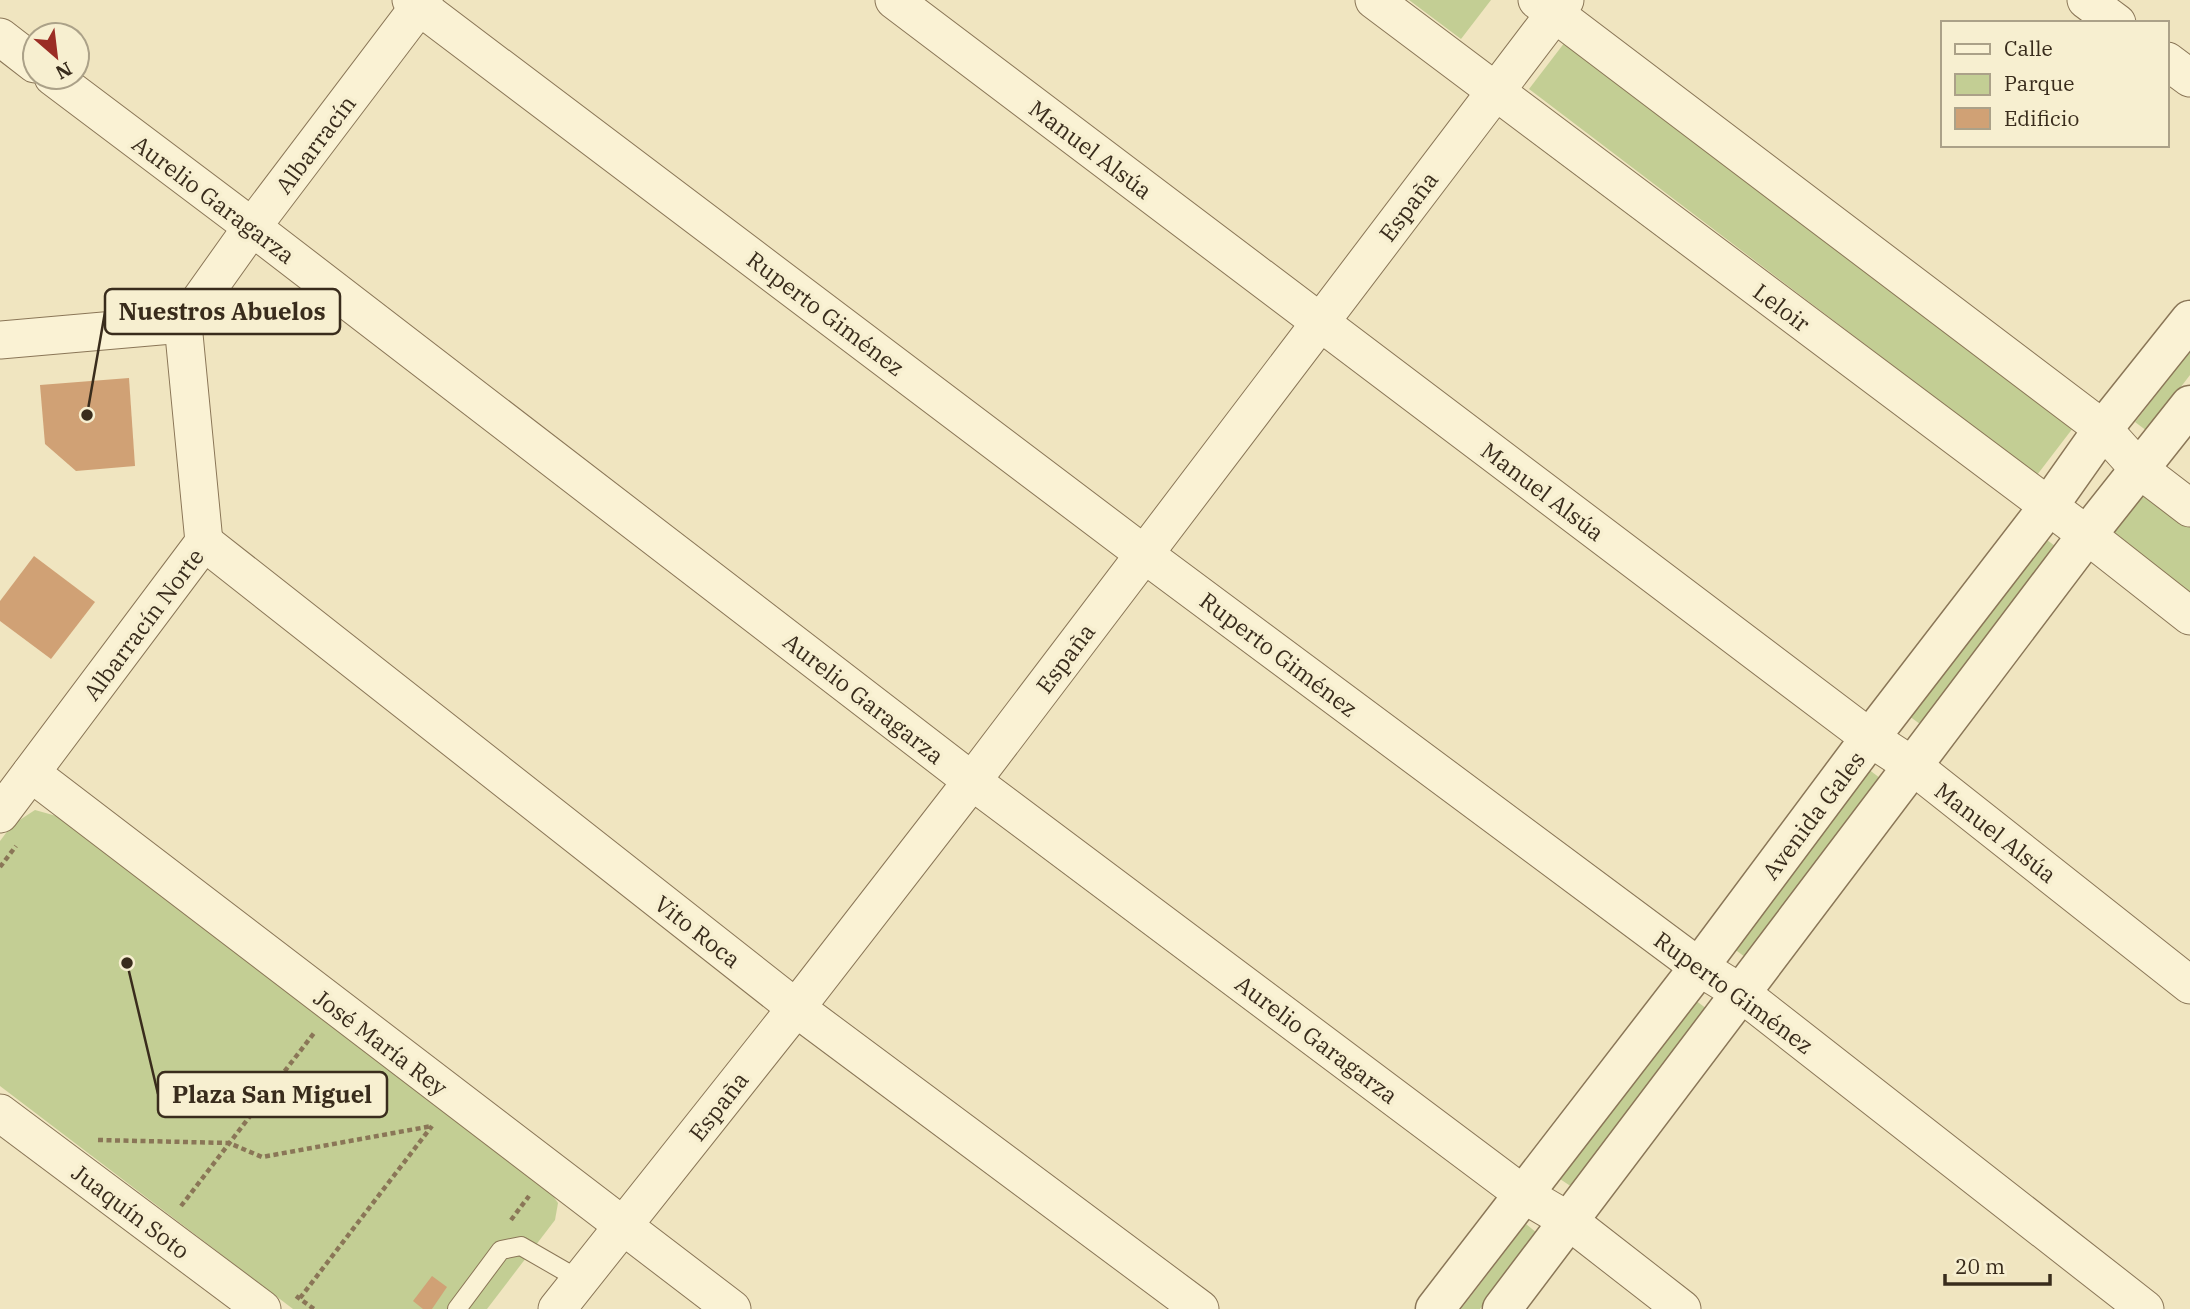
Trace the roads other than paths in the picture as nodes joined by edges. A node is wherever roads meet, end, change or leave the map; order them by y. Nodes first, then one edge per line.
1 (894, 0) edge
2 (1374, 0) edge
3 (2086, 0) edge
4 (419, 2) edge
5 (1552, 4) edge
6 (2114, 21) edge
7 (0, 37) edge
8 (21, 53) edge
9 (2169, 62) edge
10 (2190, 78) edge
11 (71, 91) edge
12 (1496, 91) junction
13 (252, 227) junction
14 (2190, 320) edge
15 (1320, 323) junction
16 (183, 324) junction
17 (0, 341) edge
18 (2190, 405) edge
19 (2103, 429) junction
20 (2139, 469) junction
21 (2048, 507) junction
22 (2190, 508) edge
23 (2087, 535) junction
24 (204, 542) junction
25 (1144, 554) junction
26 (2190, 616) edge
27 (1870, 738) junction
28 (1913, 766) junction
29 (31, 773) junction
30 (972, 781) junction
31 (0, 814) edge
32 (1699, 967) junction
33 (2190, 985) edge
34 (1741, 993) junction
35 (796, 1009) junction
36 (0, 1112) edge
37 (1523, 1194) junction
38 (1569, 1221) junction
39 (623, 1227) junction
40 (580, 1280) junction
41 (262, 1309) edge
42 (457, 1309) edge
43 (557, 1309) edge
44 (732, 1309) edge
45 (1200, 1309) edge
46 (1435, 1309) edge
47 (1502, 1309) edge
48 (1682, 1309) edge
49 (2145, 1309) edge

1 - 15 street, Manuel Alsúa
2 - 12 street, Leloir
3 - 6 street
4 - 13 street, Albarracín
4 - 25 street, Ruperto Giménez
5 - 12 street, España
5 - 19 street
7 - 8 street
9 - 10 street
11 - 13 street, Aurelio Garagarza
12 - 15 street, España
12 - 21 street, Leloir
13 - 16 street, Albarracín
13 - 30 street, Aurelio Garagarza
14 - 19 street, Avenida Gales
15 - 25 street, España
15 - 27 street, Manuel Alsúa
16 - 17 street
16 - 24 street, Albarracín Norte
18 - 20 street
19 - 20 street
19 - 21 street, Avenida Gales
20 - 22 street
20 - 23 street
21 - 23 street, Leloir
21 - 27 street, Avenida Gales
23 - 26 street, Leloir
23 - 28 street
24 - 29 street, Albarracín Norte
24 - 35 street, Vito Roca
25 - 30 street, España
25 - 32 street, Ruperto Giménez
27 - 28 street, Manuel Alsúa
27 - 32 street, Avenida Gales
28 - 33 street, Manuel Alsúa
28 - 34 street
29 - 31 street, Albarracín Norte
29 - 39 street, José María Rey
30 - 35 street, España
30 - 37 street, Aurelio Garagarza
32 - 34 street, Ruperto Giménez
32 - 37 street, Avenida Gales
34 - 38 street
34 - 49 street, Ruperto Giménez
35 - 39 street, España
35 - 45 street, Vito Roca
36 - 41 street, Juaquín Soto
37 - 38 street, Aurelio Garagarza
37 - 46 street, Avenida Gales
38 - 47 street
38 - 48 street, Aurelio Garagarza
39 - 40 street, España
39 - 44 street, José María Rey
40 - 42 lane
40 - 43 street, España

